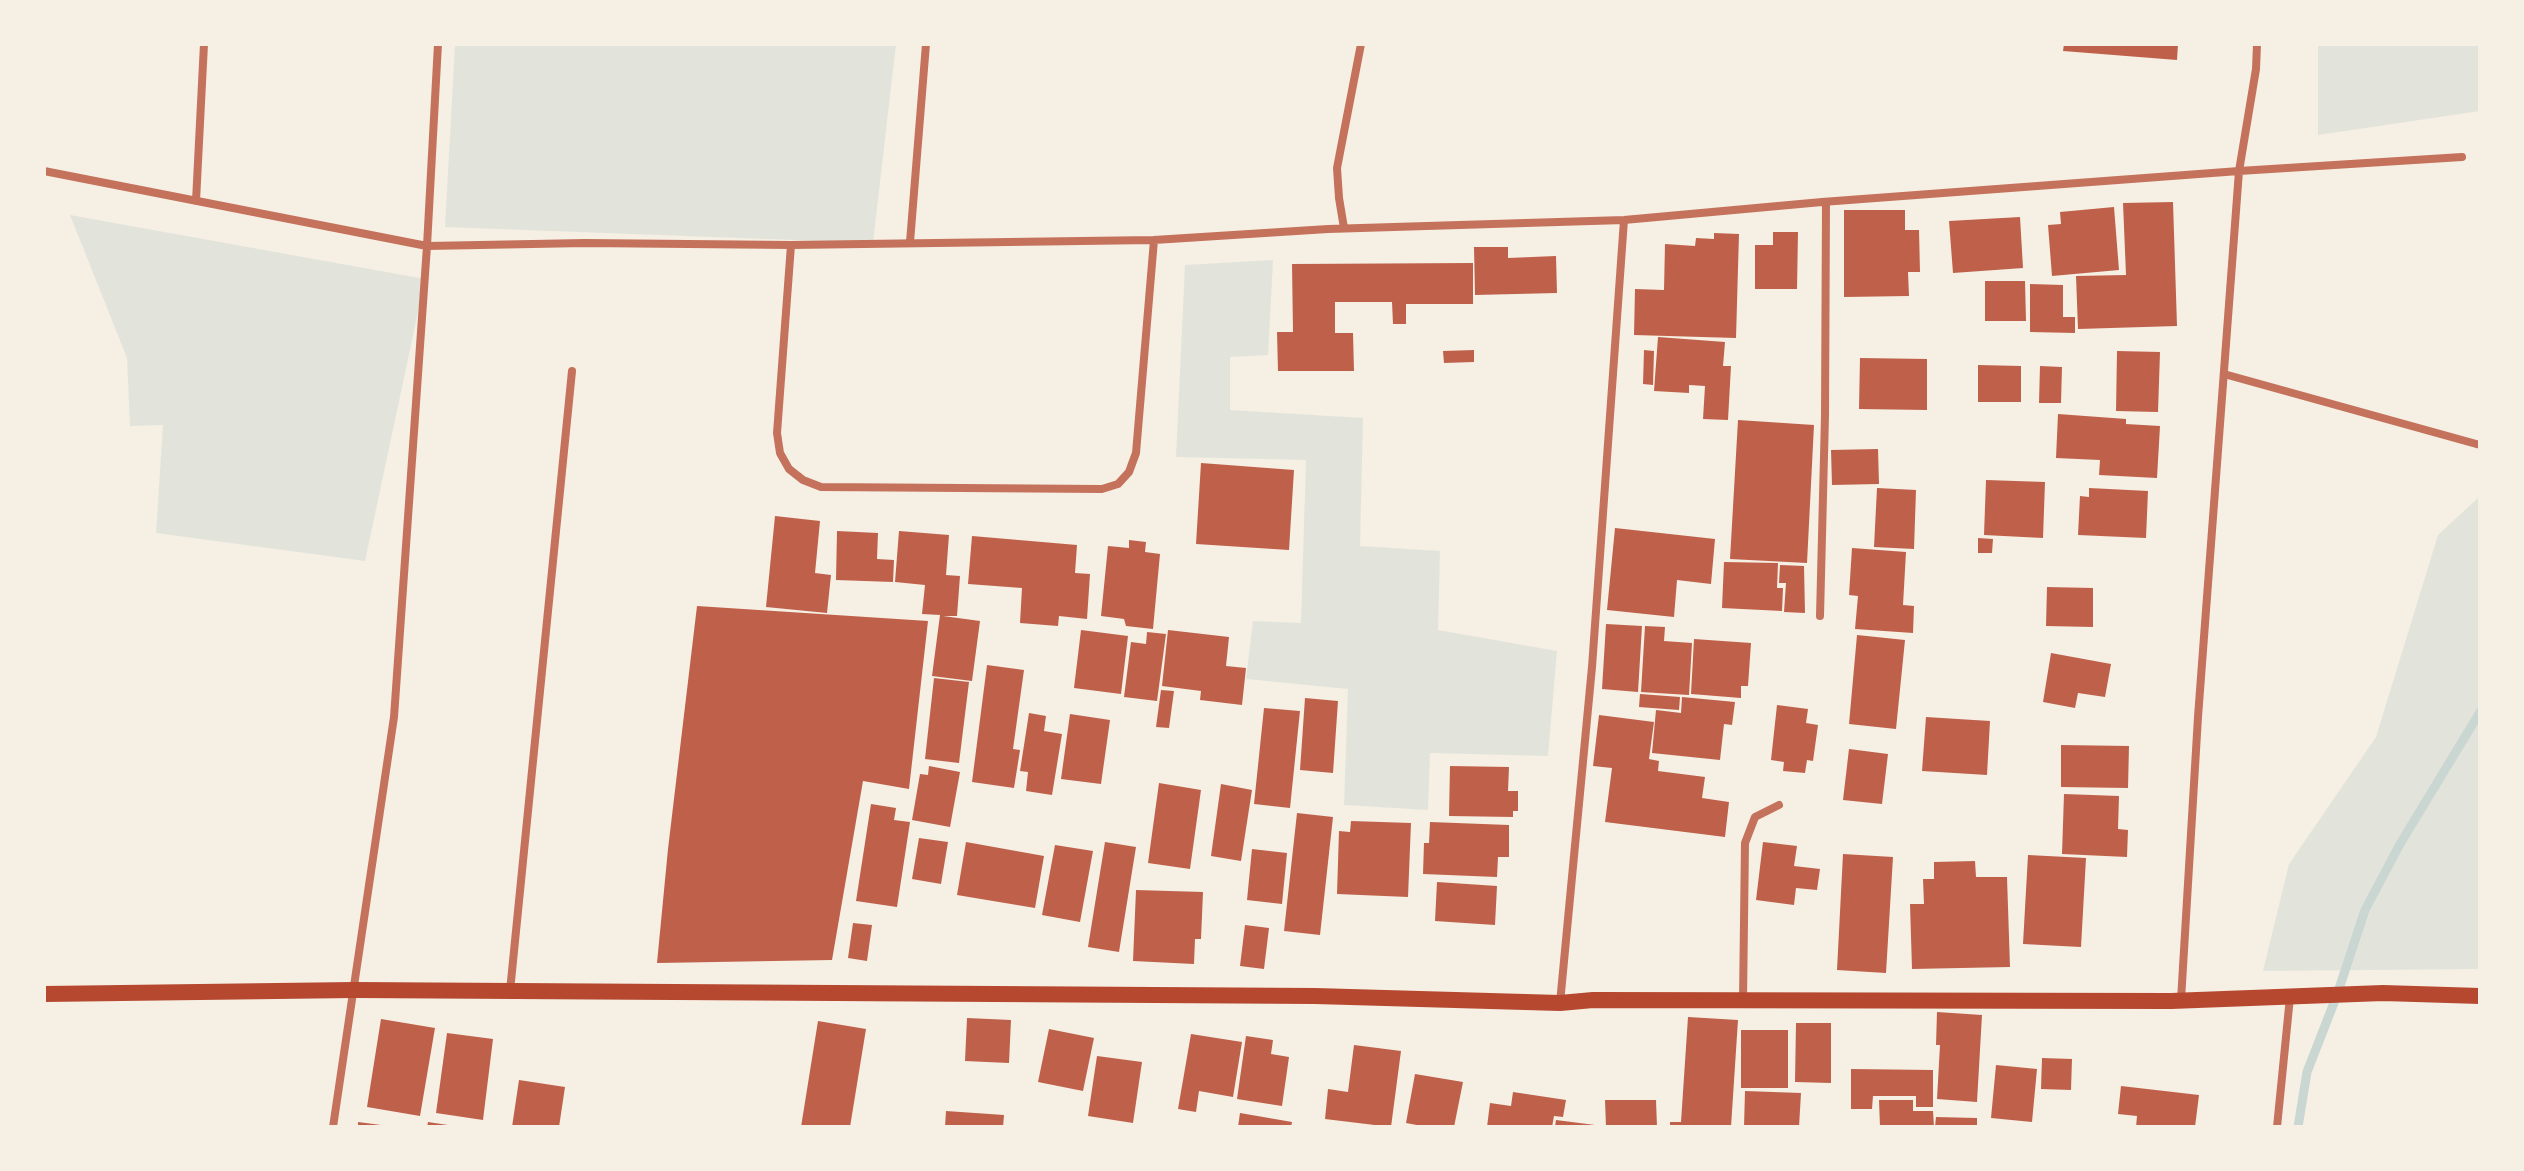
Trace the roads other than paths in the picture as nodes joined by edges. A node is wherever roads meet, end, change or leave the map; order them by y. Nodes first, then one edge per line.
1 (204, 44) edge
2 (438, 44) edge
3 (926, 44) edge
4 (1361, 44) edge
5 (2257, 44) edge
6 (2462, 157) dead end
7 (44, 171) edge
8 (2239, 171) junction
9 (196, 201) junction
10 (1826, 202) junction
11 (1624, 220) junction
12 (1344, 228) junction
13 (1154, 240) junction
14 (910, 242) junction
15 (791, 245) junction
16 (427, 246) junction
17 (572, 371) dead end
18 (2224, 374) junction
19 (2480, 445) edge
20 (1820, 616) dead end
21 (1779, 805) dead end
22 (354, 990) junction
23 (510, 991) junction
24 (44, 994) edge
25 (2480, 996) edge
26 (2295, 997) junction
27 (1743, 1000) junction
28 (2181, 1001) junction
29 (1560, 1003) junction
30 (333, 1127) edge
31 (2277, 1127) edge

1 - 9 street
2 - 16 street
3 - 14 street
4 - 12 street
5 - 8 street
6 - 8 street
7 - 9 street
8 - 10 street
8 - 18 street
9 - 16 street
10 - 11 street
10 - 20 street
11 - 12 street
11 - 29 street
12 - 13 street
13 - 14 street
13 - 15 street
14 - 15 street
15 - 16 street
16 - 22 street
17 - 23 street
18 - 19 street
18 - 28 street
21 - 27 street
22 - 23 main road
22 - 24 main road
22 - 30 street
23 - 29 main road
25 - 26 main road
26 - 28 main road
26 - 31 street
27 - 28 main road
27 - 29 main road

